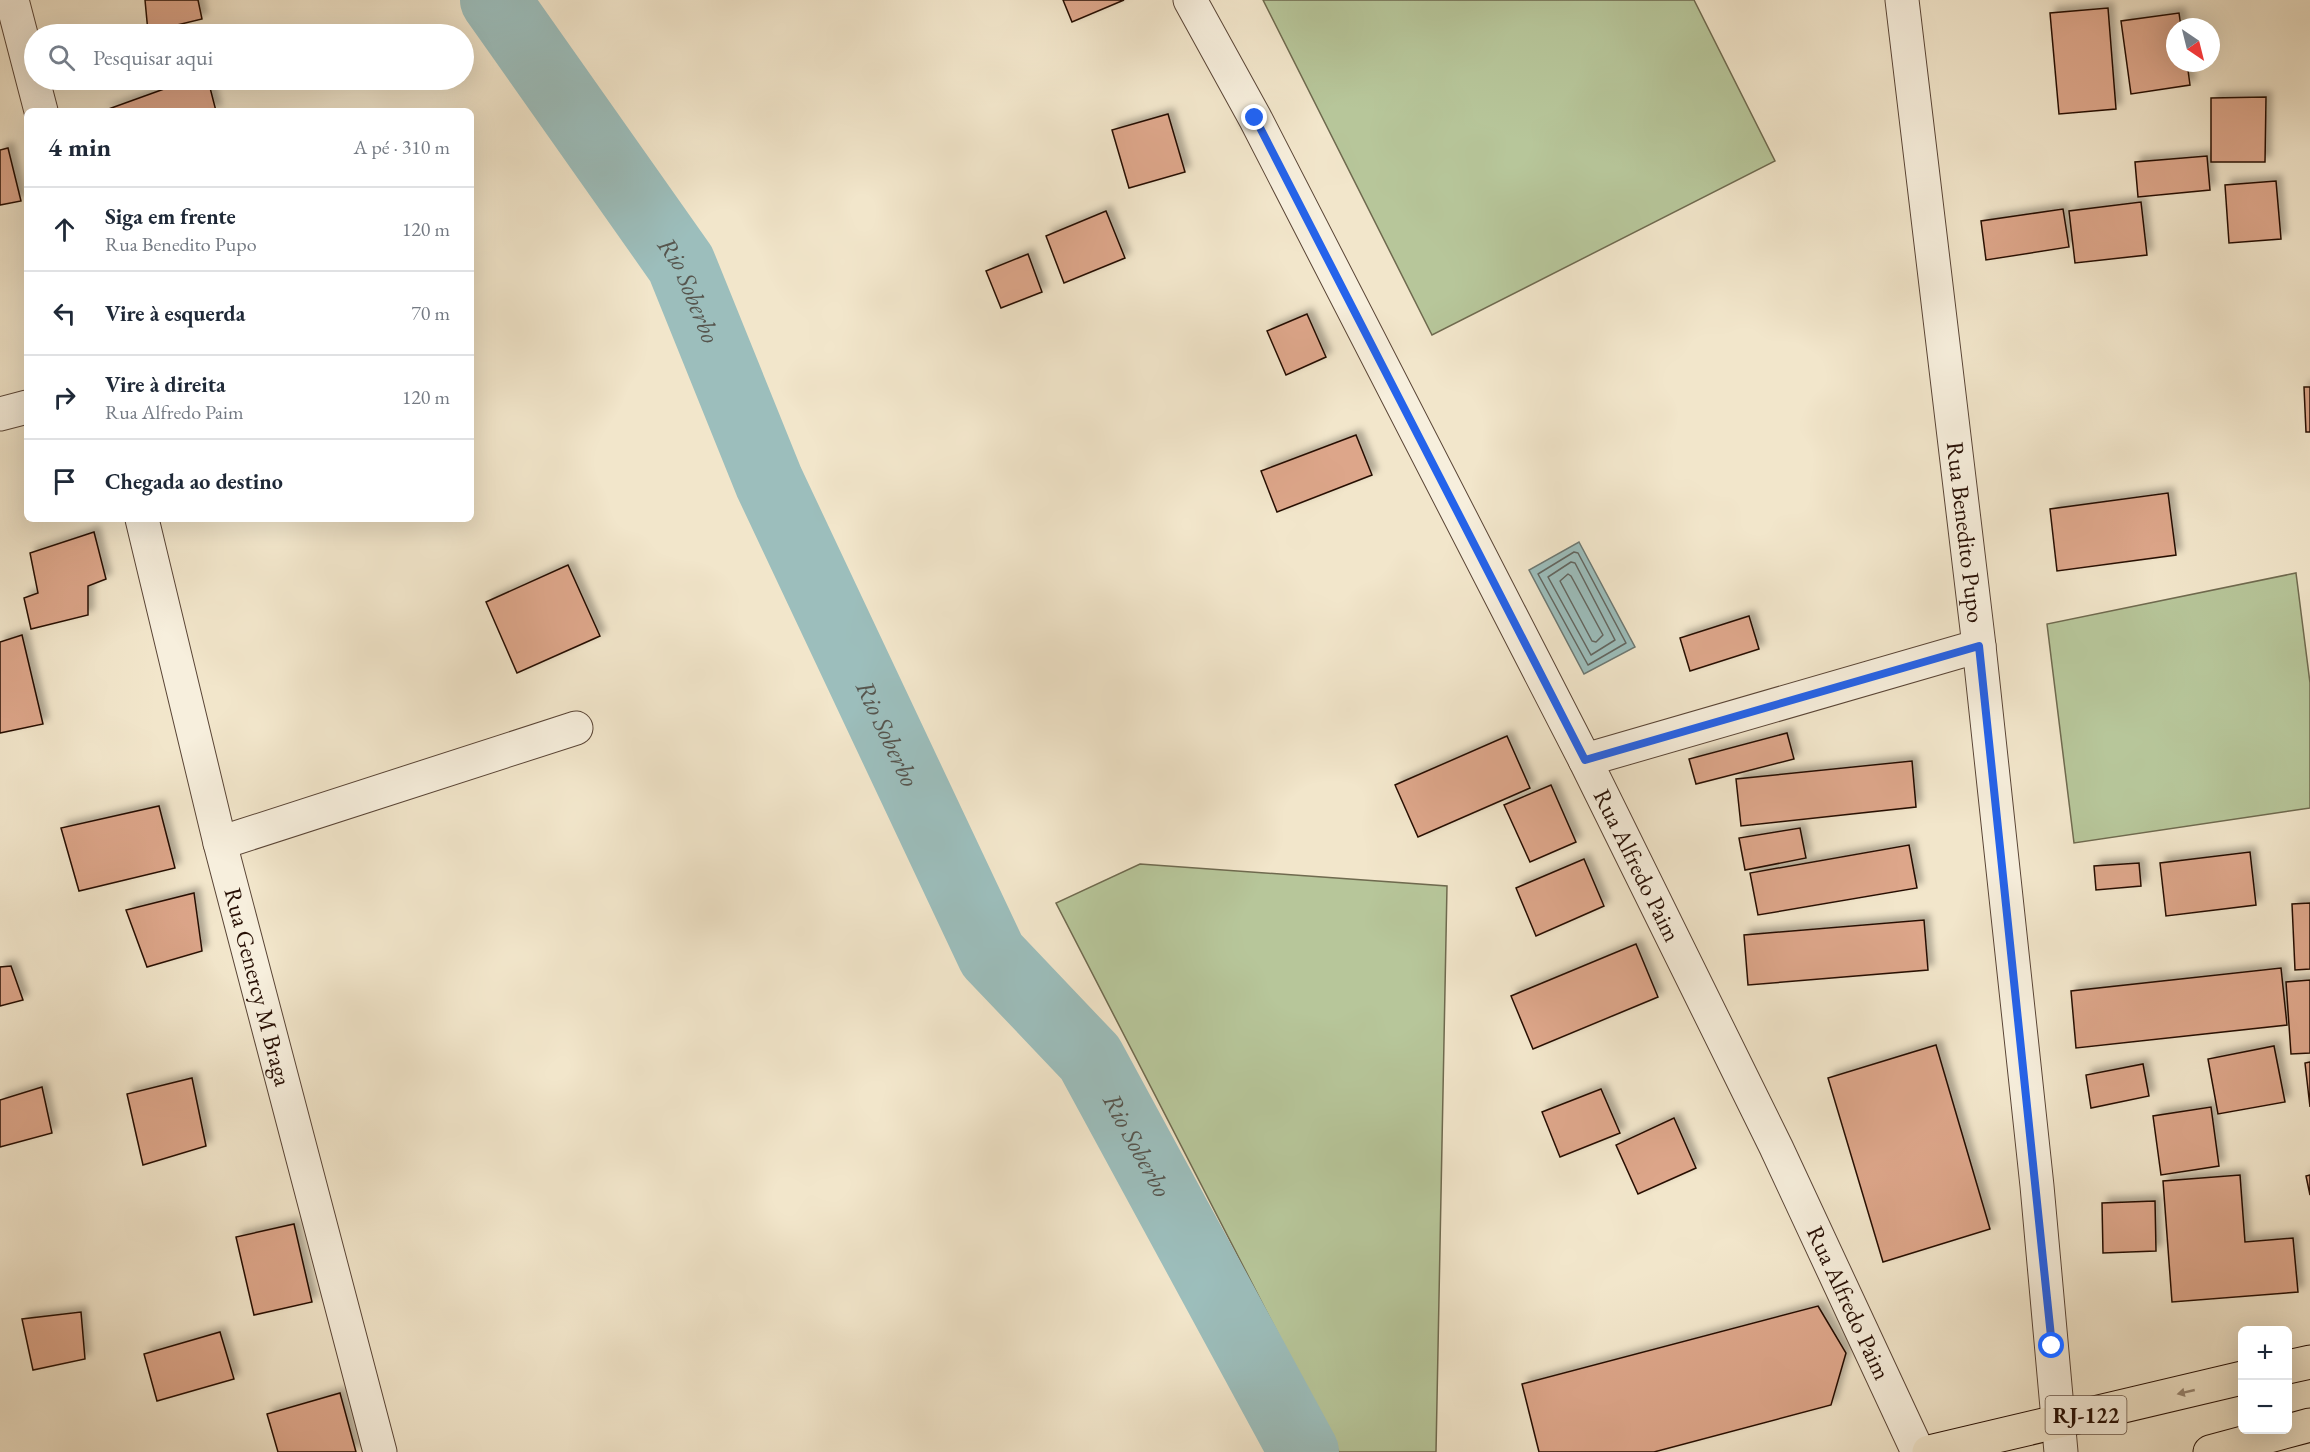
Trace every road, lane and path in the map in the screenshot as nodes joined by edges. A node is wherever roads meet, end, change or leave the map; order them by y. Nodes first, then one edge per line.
1 (12, 0) edge
2 (1190, 0) edge
3 (1902, 0) edge
4 (24, 46) edge
5 (36, 90) edge
6 (40, 108) edge
7 (24, 408) edge
8 (0, 414) edge
9 (143, 522) edge
10 (1979, 646) junction
11 (576, 728) dead end
12 (1585, 760) junction
13 (220, 843) junction
14 (2310, 1362) edge
15 (2292, 1366) edge
16 (2238, 1379) edge
17 (2310, 1425) edge
18 (2060, 1437) edge
19 (380, 1452) edge
20 (1918, 1452) edge
21 (1929, 1452) edge
22 (2211, 1452) edge

1 - 4 street
2 - 12 street, Rua Alfredo Paim
3 - 10 street, Rua Benedito Pupo
5 - 6 street
7 - 8 street
9 - 13 street, Rua Genercy M Braga
10 - 12 street
10 - 18 street, Rua Benedito Pupo
11 - 13 street
12 - 20 street, Rua Alfredo Paim
13 - 19 street, Rua Genercy M Braga
14 - 15 main road
16 -> 18 main road, RJ-122
17 - 22 main road
18 - 21 main road, RJ-122

